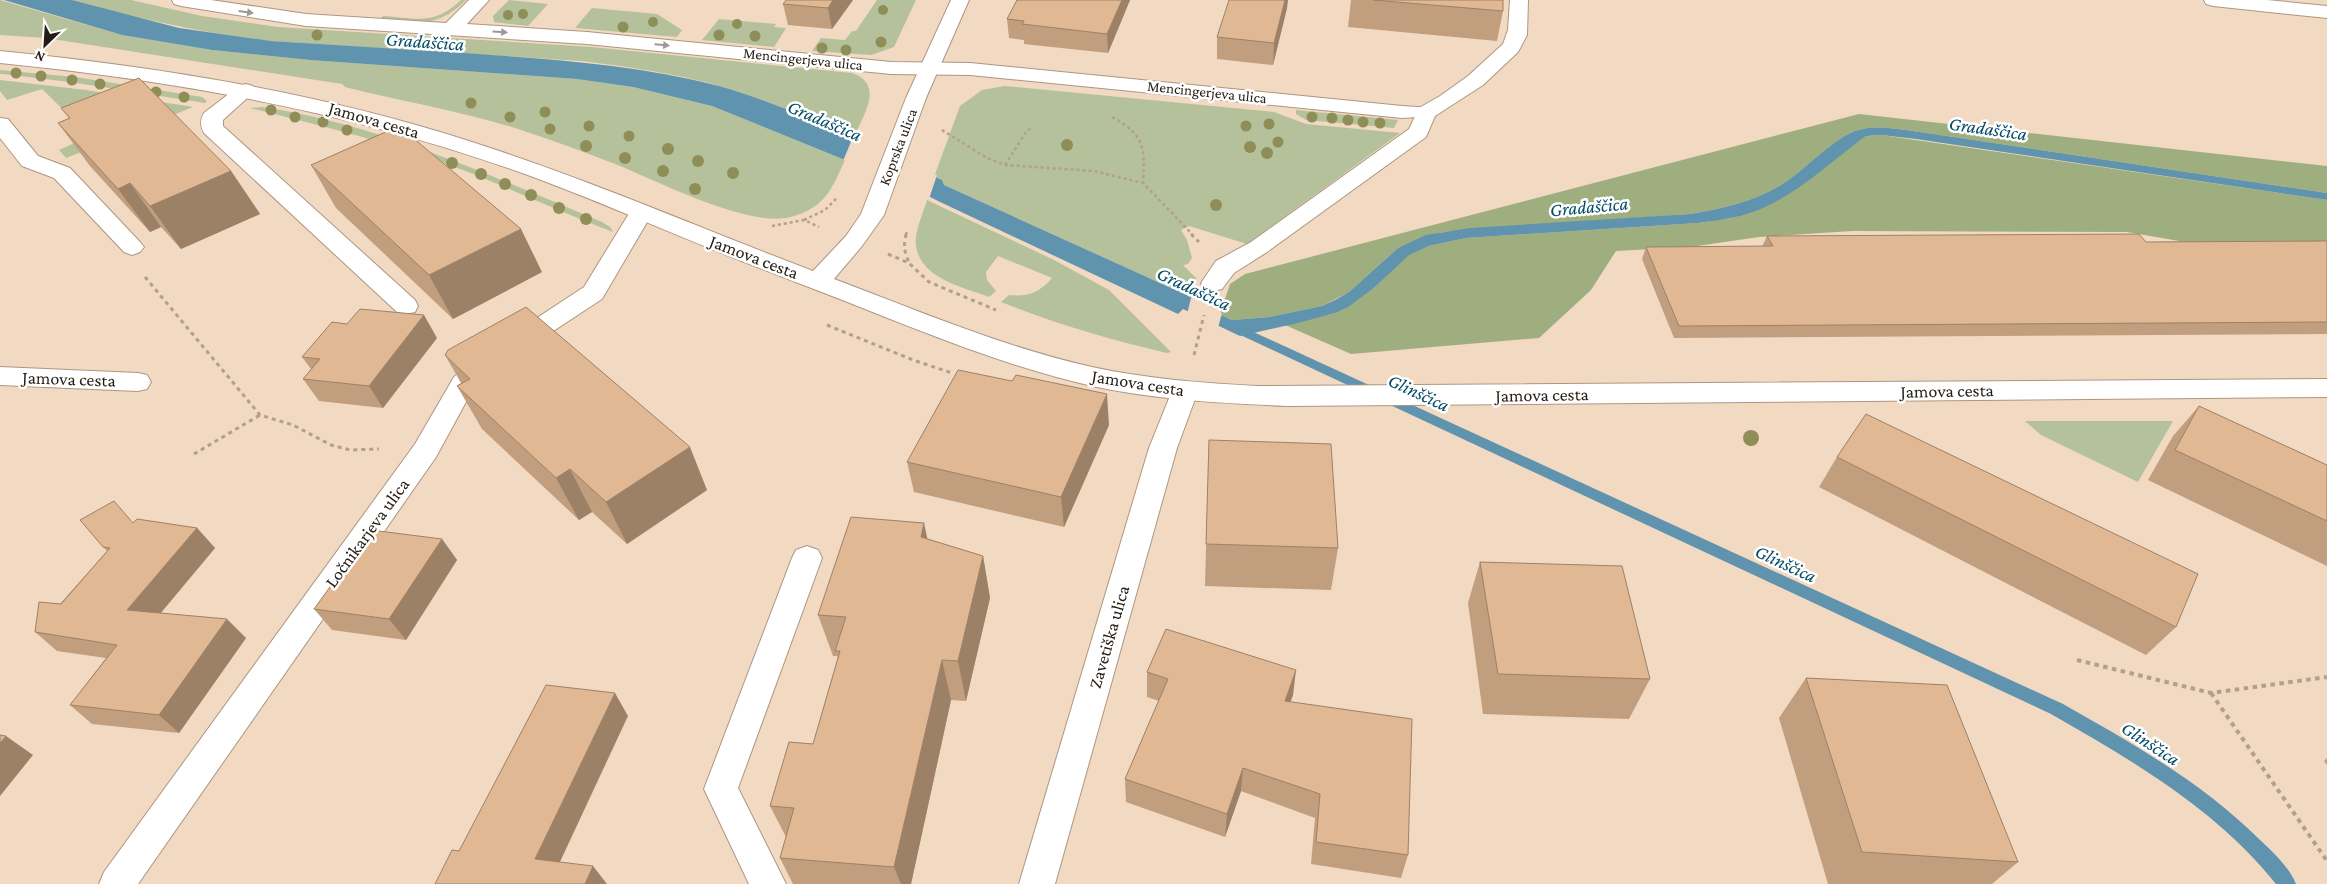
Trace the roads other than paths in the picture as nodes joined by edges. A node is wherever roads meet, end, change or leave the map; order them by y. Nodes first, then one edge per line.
1 (181, 0) edge
2 (480, 0) edge
3 (960, 0) edge
4 (1519, 0) edge
5 (2213, 0) edge
6 (2327, 12) edge
7 (451, 29) junction
8 (0, 57) edge
9 (930, 68) junction
10 (246, 90) junction
11 (1426, 112) junction
12 (0, 124) edge
13 (641, 212) junction
14 (132, 248) road end
15 (1219, 275) road end
16 (817, 282) junction
17 (406, 306) dead end
18 (0, 376) edge
19 (138, 382) dead end
20 (2327, 388) edge
21 (1185, 391) junction
22 (807, 558) dead end
23 (117, 884) edge
24 (768, 884) edge
25 (1037, 884) edge

1 -> 7 street, Mencingerjeva ulica
2 - 7 street
3 - 9 street, Koprska ulica
4 - 11 street
5 - 6 street
7 -> 9 street, Mencingerjeva ulica
8 - 10 street, Jamova cesta
9 - 11 street, Mencingerjeva ulica
9 - 16 street, Koprska ulica
10 - 13 street, Jamova cesta
10 - 17 street
11 - 15 street
12 - 14 street
13 - 16 street, Jamova cesta
13 - 23 street, Ločnikarjeva ulica
16 - 21 street, Jamova cesta
18 - 19 street, Jamova cesta
20 - 21 street, Jamova cesta
21 - 25 street, Zavetiška ulica
22 - 24 street

